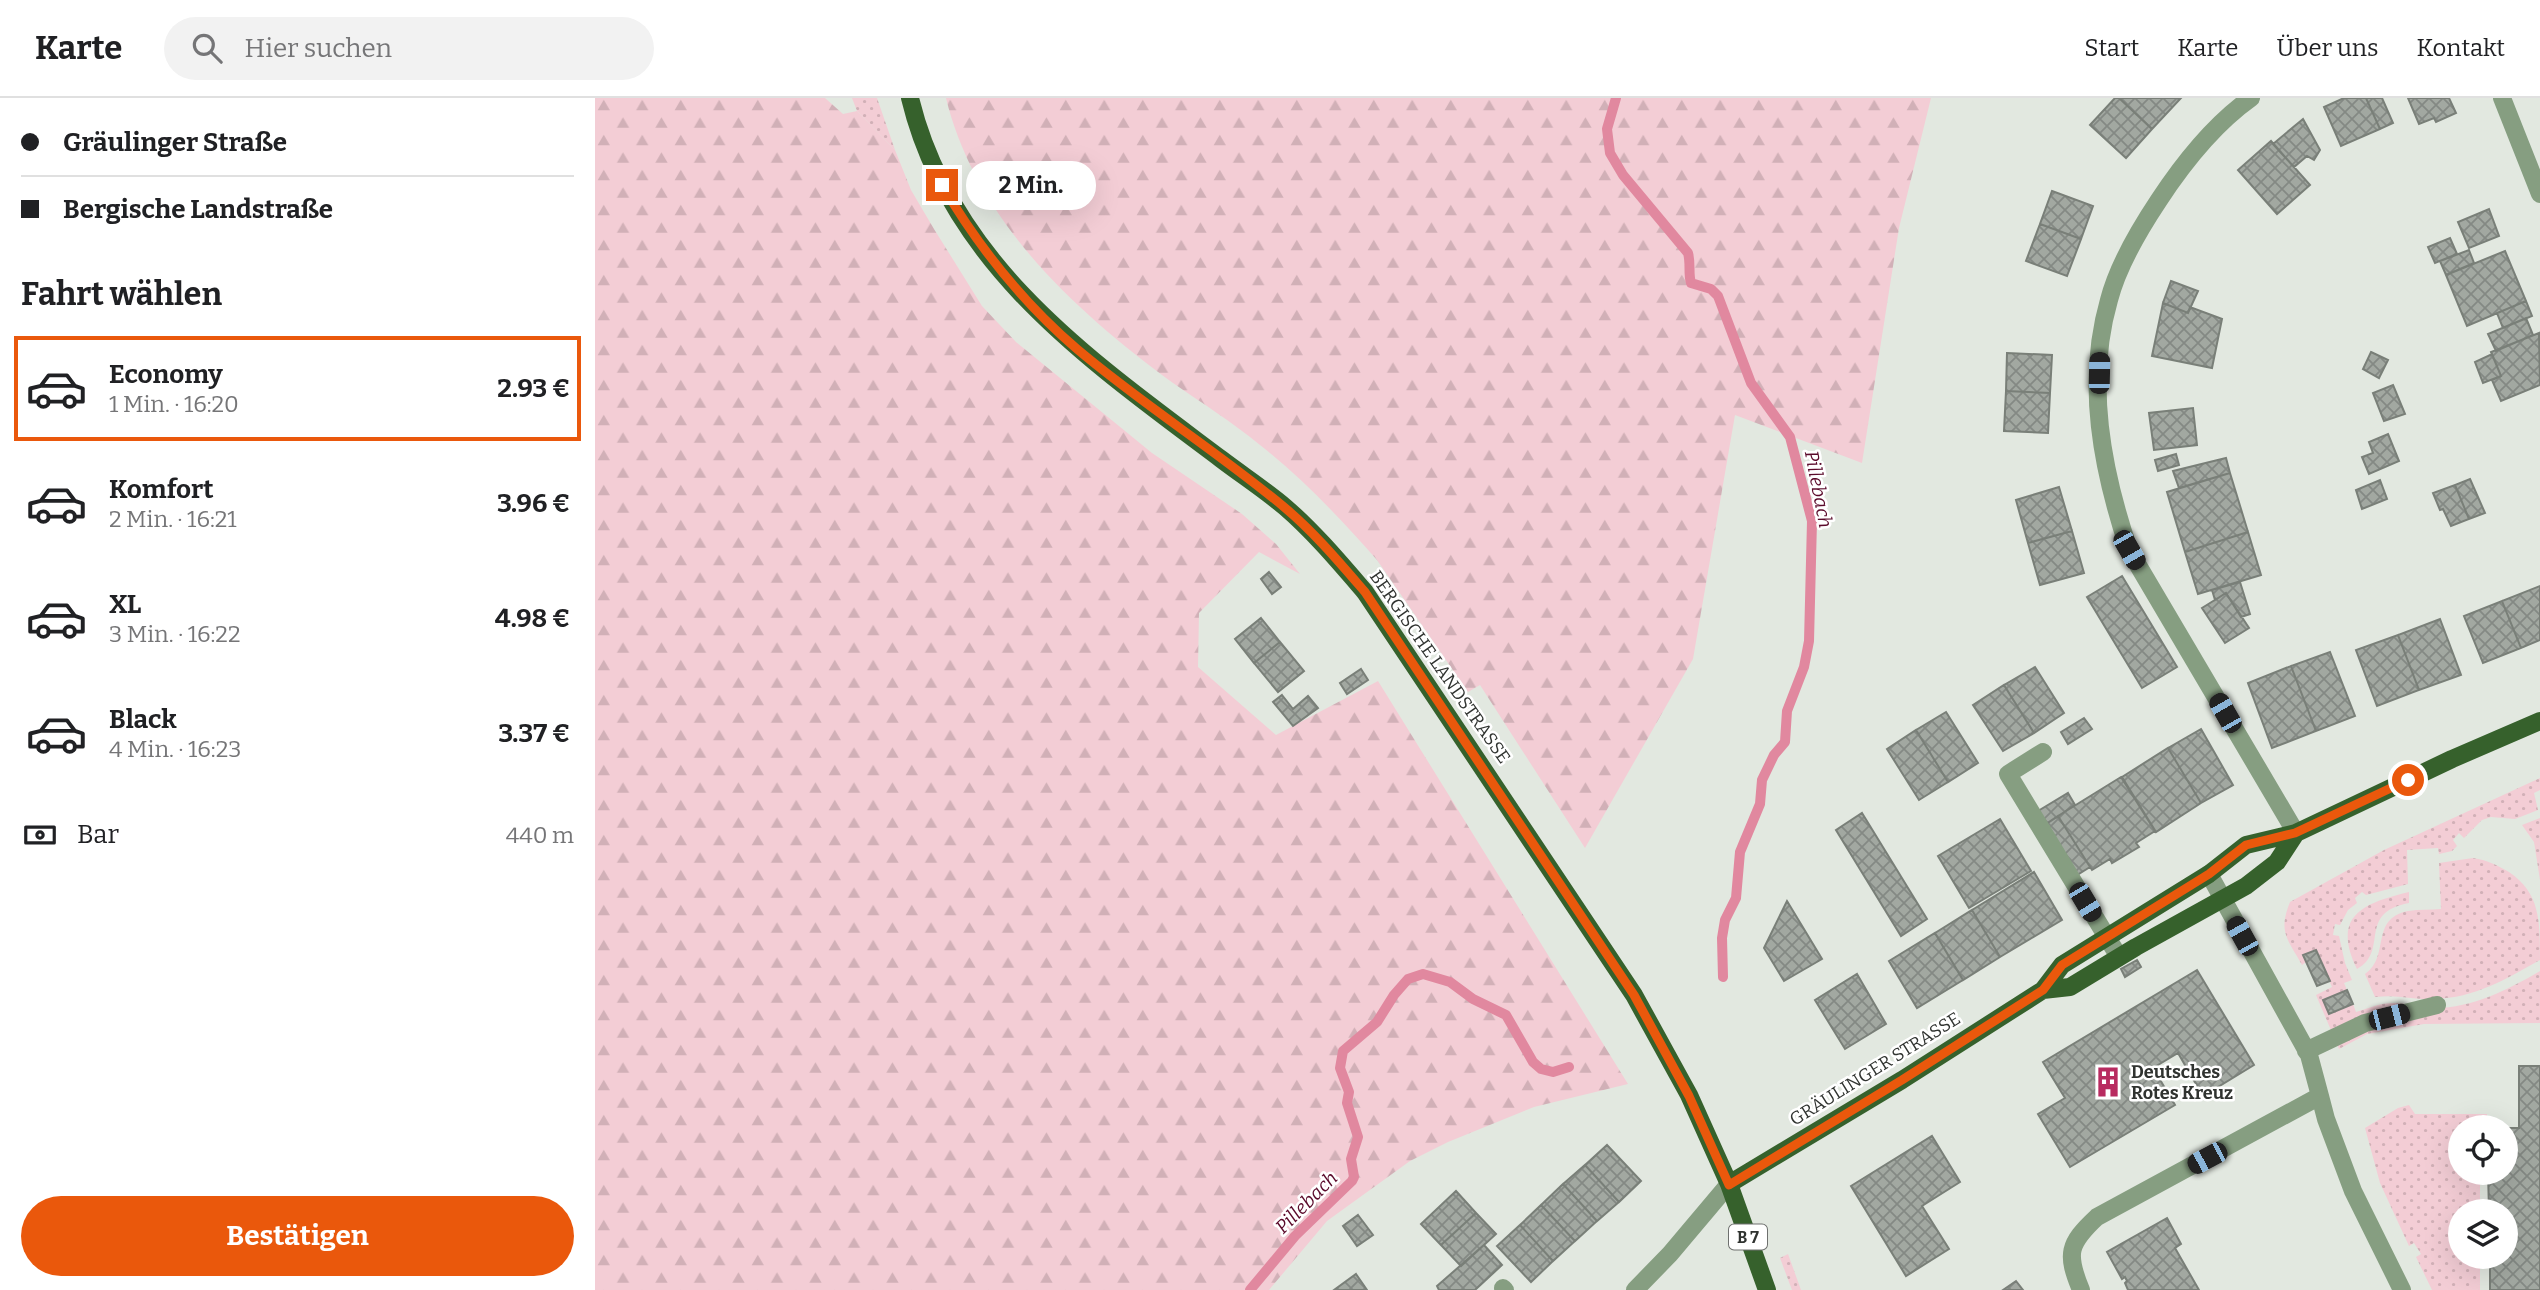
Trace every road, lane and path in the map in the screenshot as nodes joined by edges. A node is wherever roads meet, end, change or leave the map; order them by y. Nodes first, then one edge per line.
1 (910, 98) edge
2 (2251, 98) edge
3 (2502, 98) edge
4 (2540, 194) edge
5 (2540, 721) edge
6 (2043, 752) dead end
7 (2295, 833) junction
8 (2209, 874) junction
9 (2222, 899) junction
10 (2106, 937) junction
11 (2119, 957) junction
12 (2043, 990) junction
13 (2437, 1005) dead end
14 (2306, 1051) junction
15 (2321, 1096) junction
16 (1729, 1185) junction
17 (1635, 1290) edge
18 (1767, 1290) edge
19 (2081, 1290) edge
20 (2402, 1290) edge

1 - 16 main road, BERGISCHE LANDSTRASSE / B 7
2 - 7 street
3 - 4 street
5 - 7 main road, GRÄULINGER STRASSE
6 - 10 street
7 - 8 main road, GRÄULINGER STRASSE
7 - 9 main road, GRÄULINGER STRASSE
8 - 9 street
8 - 10 main road, GRÄULINGER STRASSE
9 - 11 main road, GRÄULINGER STRASSE
9 - 14 street
10 - 11 street
10 - 12 main road, GRÄULINGER STRASSE
11 - 12 main road, GRÄULINGER STRASSE
12 - 16 main road, GRÄULINGER STRASSE
13 - 14 street
14 - 15 street
15 - 19 street
15 - 20 street
16 - 17 street
16 - 18 main road, BERGISCHE LANDSTRASSE / B 7

